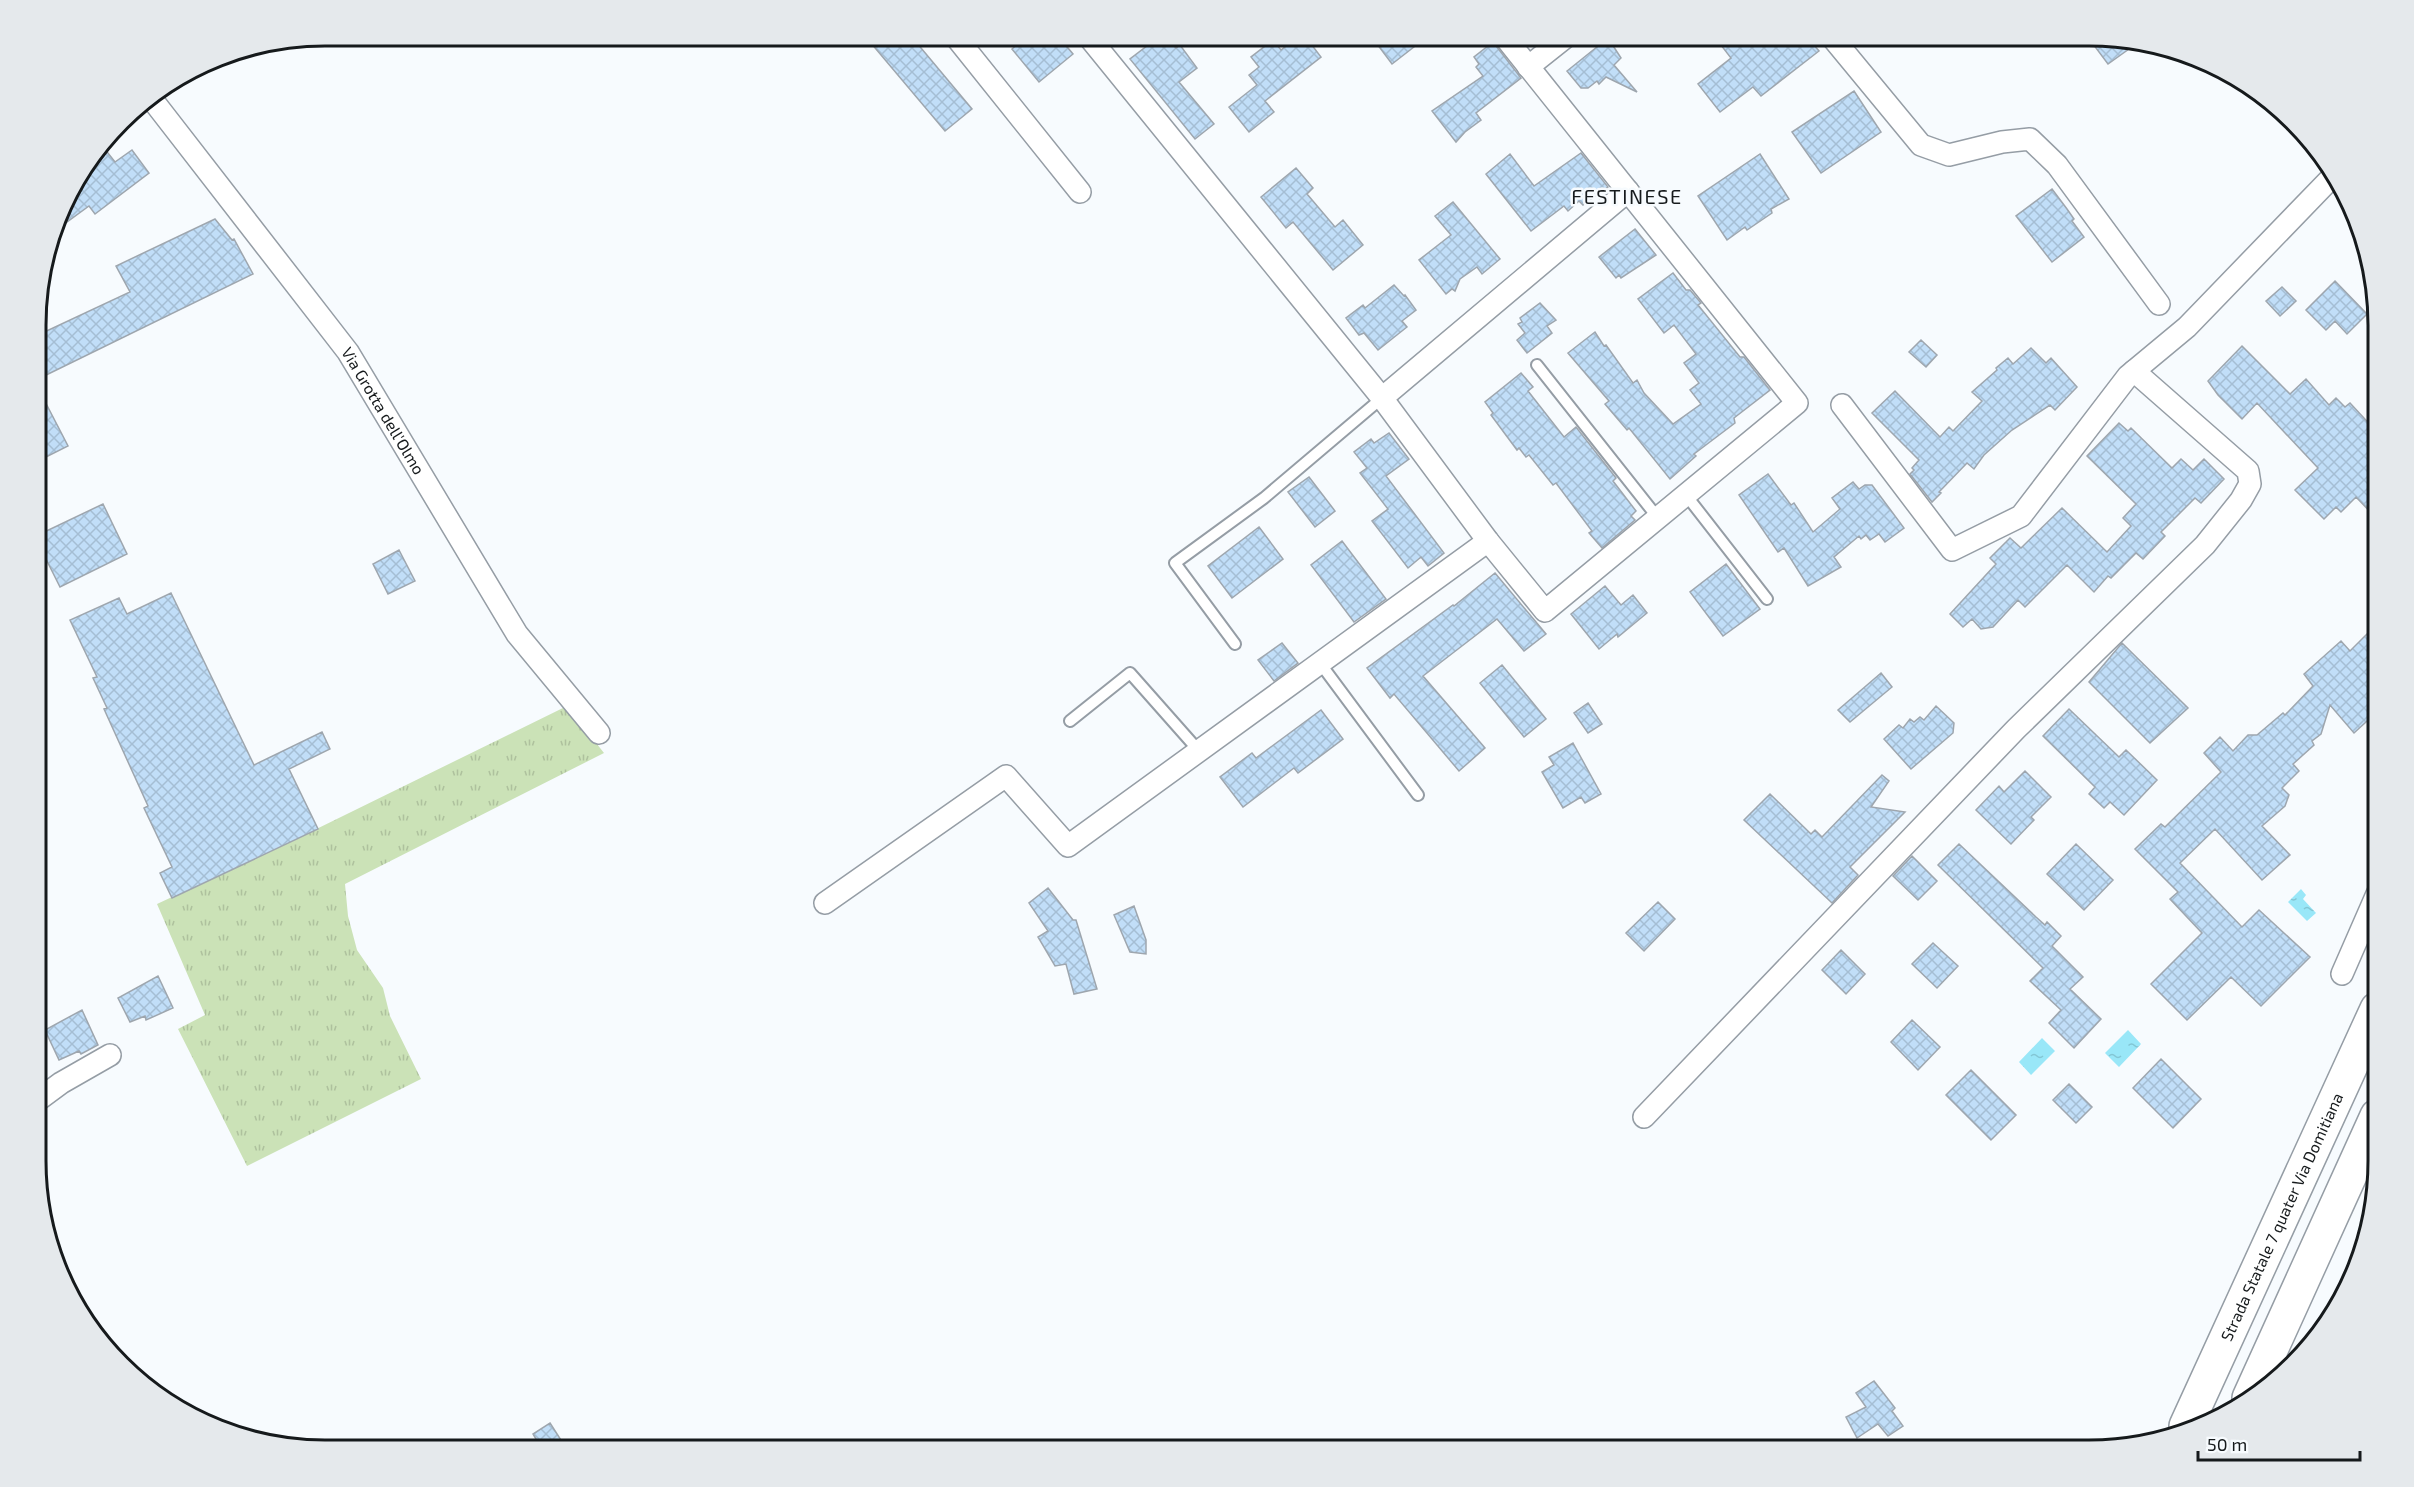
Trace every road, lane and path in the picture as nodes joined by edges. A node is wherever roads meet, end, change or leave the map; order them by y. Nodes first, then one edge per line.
1 (963, 46) edge
2 (1096, 46) edge
3 (1512, 46) edge
4 (1554, 46) edge
5 (1839, 46) edge
6 (1528, 67) junction
7 (156, 104) edge
8 (2328, 182) edge
9 (1628, 191) junction
10 (1080, 192) dead end
11 (2160, 304) dead end
12 (1537, 365) dead end
13 (2134, 371) junction
14 (1382, 399) junction
15 (1842, 405) dead end
16 (1686, 495) junction
17 (1658, 518) junction
18 (1488, 541) junction
19 (1767, 599) dead end
20 (1235, 644) dead end
21 (1320, 663) junction
22 (1070, 721) dead end
23 (599, 733) dead end
24 (1199, 751) junction
25 (1418, 795) dead end
26 (825, 903) dead end
27 (2368, 915) edge
28 (2342, 974) dead end
29 (2368, 1029) edge
30 (110, 1055) dead end
31 (46, 1094) edge
32 (1644, 1117) dead end
33 (2368, 1136) edge
34 (2259, 1382) edge
35 (2188, 1422) edge

1 - 10 street
2 - 14 street
3 - 6 street
4 - 6 street
5 - 11 street
6 - 9 street
7 - 23 street, Via Grotta dell'Olmo
8 - 13 street
9 - 14 street
9 - 16 street
12 - 17 lane
13 - 15 street
13 - 32 street
14 - 18 street
14 - 20 lane
16 - 17 street
16 - 19 lane
17 - 18 street
18 - 21 street
21 - 24 street
21 - 25 lane
22 - 24 lane
24 - 26 street
27 - 28 street
29 - 35 highway, Strada Statale 7 quater Via Domitiana
30 - 31 street
33 - 34 highway

